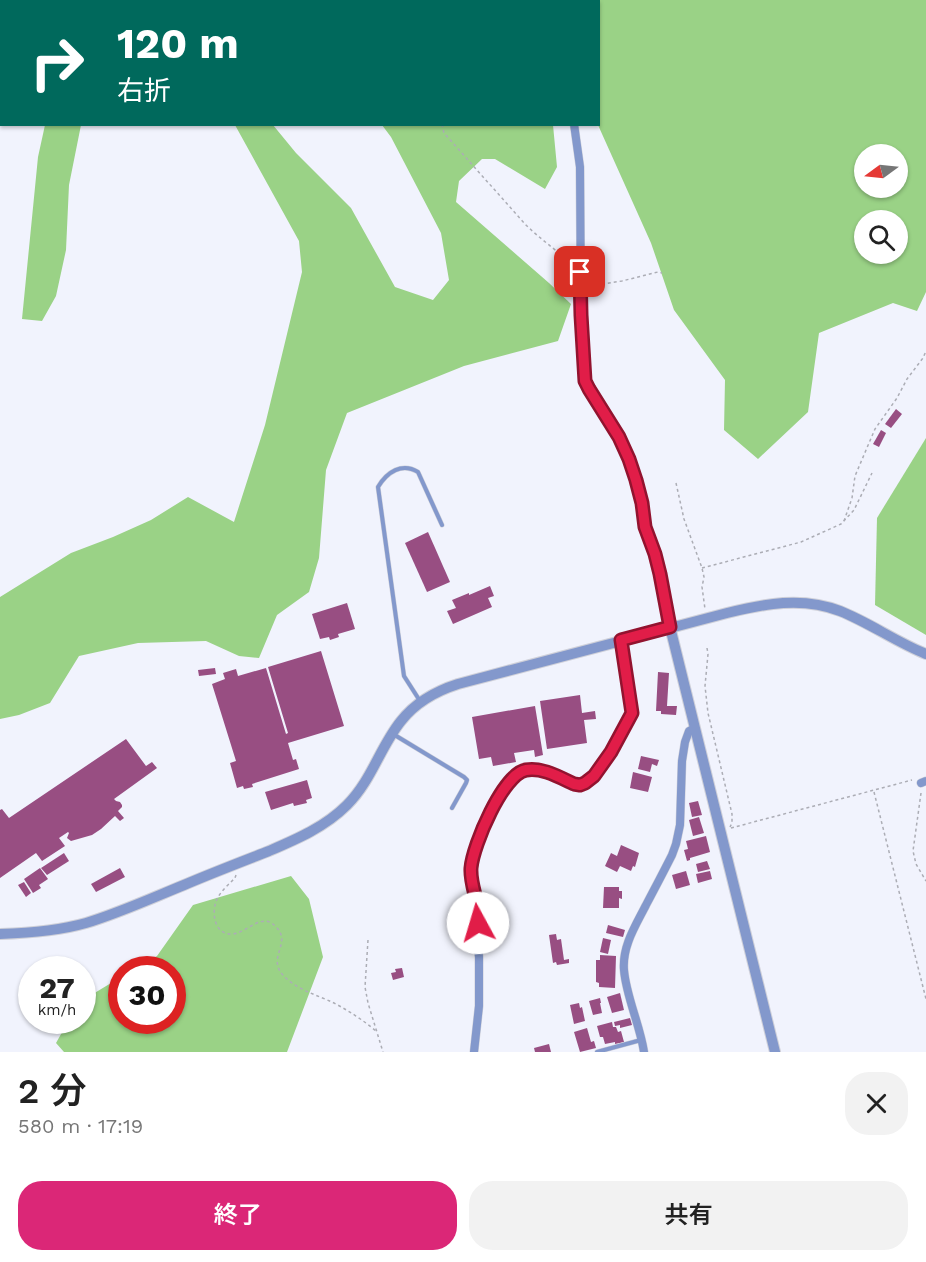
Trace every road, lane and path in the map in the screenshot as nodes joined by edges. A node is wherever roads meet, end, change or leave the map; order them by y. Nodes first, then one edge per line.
1 (442, 126) edge
2 (574, 126) edge
3 (580, 272) junction
4 (662, 273) dead end
5 (580, 288) junction
6 (926, 351) edge
7 (872, 473) dead end
8 (676, 483) dead end
9 (844, 522) junction
10 (442, 525) dead end
11 (702, 568) junction
12 (706, 619) junction
13 (670, 627) junction
14 (621, 640) junction
15 (707, 648) dead end
16 (926, 654) edge
17 (420, 702) junction
18 (695, 728) junction
19 (392, 734) junction
20 (924, 782) edge
21 (874, 791) junction
22 (452, 808) dead end
23 (234, 865) junction
24 (926, 881) edge
25 (0, 934) edge
26 (368, 940) dead end
27 (926, 999) edge
28 (376, 1031) junction
29 (642, 1040) junction
30 (383, 1052) edge
31 (474, 1052) edge
32 (597, 1052) edge
33 (644, 1052) edge
34 (775, 1052) edge

1 - 3 path
2 - 3 street
3 - 5 street
4 - 5 path
5 - 13 street
6 - 9 path
7 - 9 path
8 - 11 path
9 - 11 path
10 - 17 lane
11 - 12 path
12 - 13 street
12 - 16 street
13 - 14 street
13 - 18 street
14 - 17 street
14 - 31 street
15 - 21 path
17 - 19 street
18 - 29 street
18 - 34 street
19 - 22 lane
19 - 23 street
20 - 21 path
20 - 24 path
21 - 27 path
23 - 25 street
23 - 28 path
26 - 28 path
28 - 30 path
29 - 32 lane
29 - 33 street

